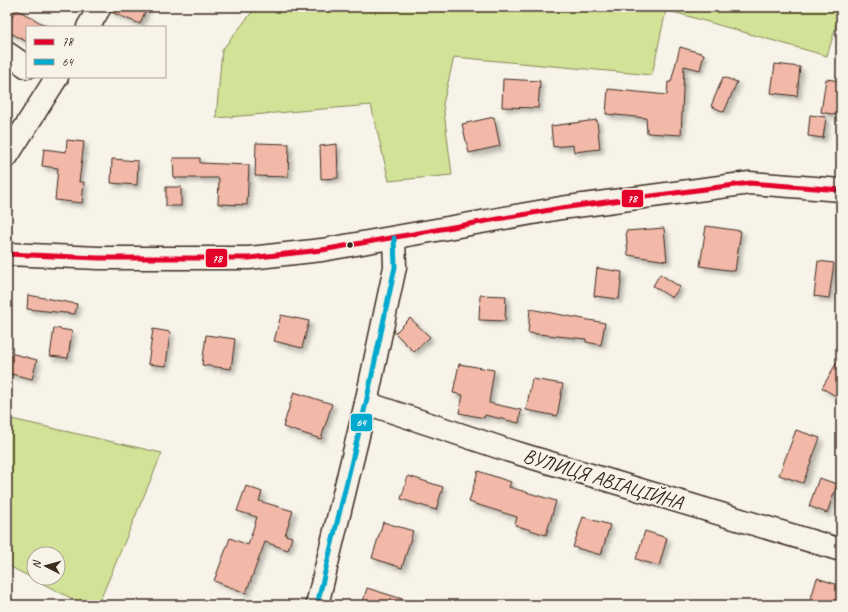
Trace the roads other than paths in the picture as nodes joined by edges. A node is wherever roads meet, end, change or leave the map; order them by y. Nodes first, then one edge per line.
1 (100, 7) edge
2 (89, 26) edge
3 (7, 53) edge
4 (26, 66) edge
5 (48, 81) edge
6 (7, 156) edge
7 (841, 190) edge
8 (394, 238) junction
9 (7, 254) edge
10 (366, 403) junction
11 (841, 550) edge
12 (317, 605) edge

1 - 2 street
3 - 4 street
5 - 6 street
7 - 8 street
8 - 9 street
8 - 10 street
10 - 11 street, ВУЛИЦЯ АВІАЦІЙНА
10 - 12 street

